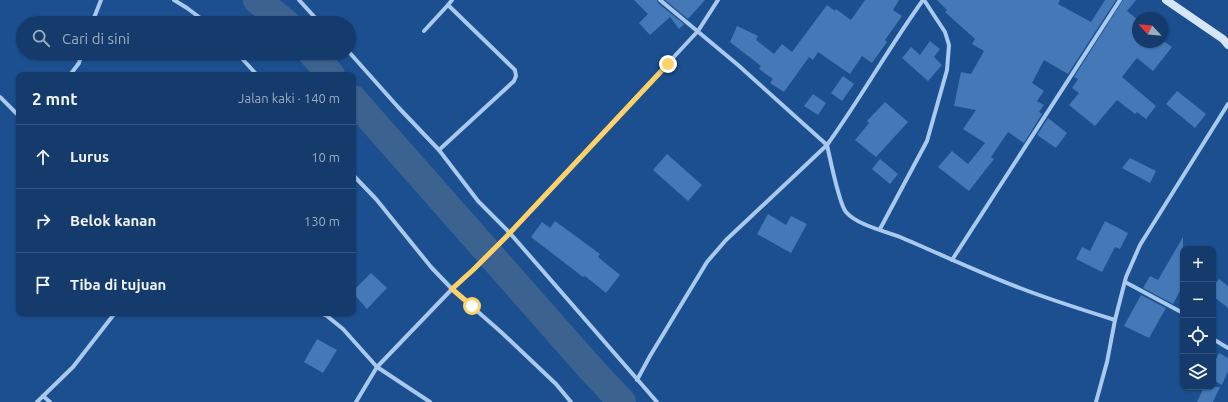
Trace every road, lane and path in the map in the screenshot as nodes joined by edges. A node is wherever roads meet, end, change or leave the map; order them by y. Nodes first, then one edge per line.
1 (101, 0) edge
2 (174, 0) edge
3 (299, 0) edge
4 (452, 0) edge
5 (660, 0) edge
6 (718, 0) edge
7 (923, 0) edge
8 (1120, 0) edge
9 (1166, 0) edge
10 (448, 5) junction
11 (95, 16) edge
12 (197, 16) edge
13 (314, 16) edge
14 (424, 31) dead end
15 (698, 31) junction
16 (1228, 45) edge
17 (80, 60) edge
18 (243, 60) edge
19 (356, 60) edge
20 (72, 72) edge
21 (254, 72) edge
22 (0, 97) edge
23 (1228, 104) edge
24 (16, 113) edge
25 (827, 145) junction
26 (439, 150) junction
27 (356, 178) edge
28 (880, 229) junction
29 (509, 232) junction
30 (952, 260) junction
31 (1125, 282) junction
32 (452, 289) junction
33 (1180, 311) edge
34 (113, 316) edge
35 (327, 316) edge
36 (1115, 320) junction
37 (1216, 341) edge
38 (1228, 348) edge
39 (377, 367) junction
40 (637, 380) junction
41 (43, 396) junction
42 (37, 402) edge
43 (50, 402) edge
44 (356, 402) edge
45 (430, 402) edge
46 (571, 402) edge
47 (657, 402) edge
48 (1096, 402) edge

1 - 11 street
2 - 12 street
3 - 13 street
4 - 10 street
5 - 15 street
6 - 15 street
7 - 25 street
7 - 28 street
8 - 30 street
9 - 16 street
10 - 14 street
10 - 26 street
15 - 25 street
15 - 29 street
17 - 20 street
18 - 21 street
19 - 26 street
22 - 24 street
23 - 31 street
25 - 28 street
25 - 40 street
26 - 29 street
27 - 32 street
28 - 30 street
29 - 32 street
29 - 40 street
30 - 36 street
31 - 33 street
31 - 36 street
32 - 39 street
32 - 46 street
34 - 41 street
35 - 39 street
36 - 48 street
37 - 38 street
39 - 44 street
39 - 45 street
40 - 47 street
41 - 42 street
41 - 43 street

